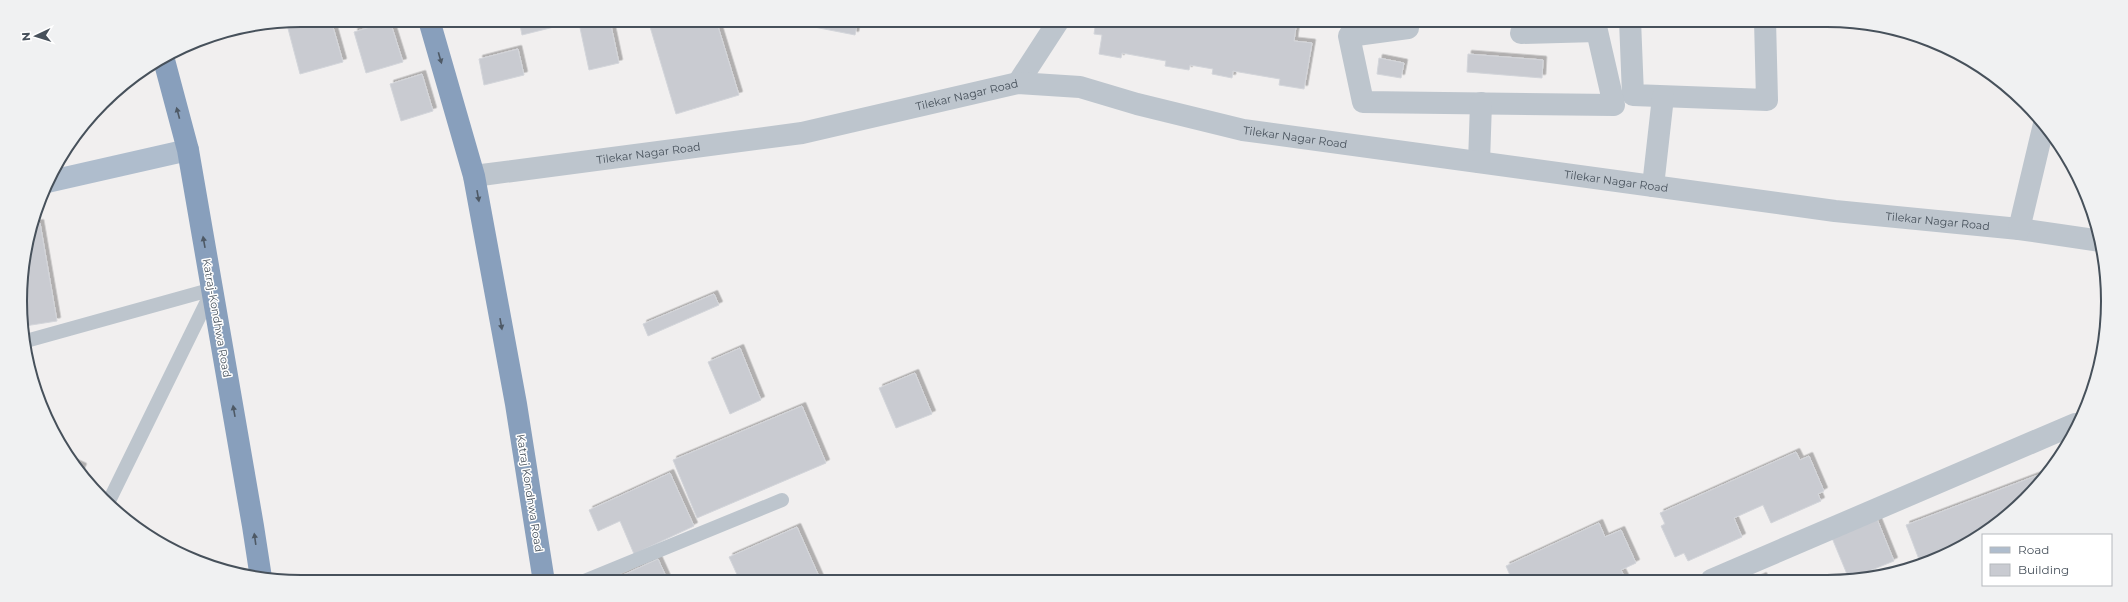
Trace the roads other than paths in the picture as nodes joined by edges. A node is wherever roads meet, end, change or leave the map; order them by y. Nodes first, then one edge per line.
1 (432, 27) edge
2 (1054, 27) edge
3 (1630, 27) edge
4 (1765, 27) edge
5 (1408, 28) dead end
6 (1521, 33) dead end
7 (165, 63) edge
8 (1018, 83) junction
9 (1663, 97) junction
10 (1481, 103) junction
11 (2042, 132) edge
12 (188, 150) junction
13 (1479, 162) junction
14 (474, 176) junction
15 (55, 180) edge
16 (1653, 186) junction
17 (2019, 229) junction
18 (2094, 240) edge
19 (213, 289) junction
20 (29, 339) edge
21 (2071, 426) edge
22 (109, 497) edge
23 (782, 500) dead end
24 (260, 572) edge
25 (543, 575) edge
26 (599, 575) edge
27 (1723, 575) edge

1 -> 14 highway, Katraj Kondhwa Road
2 - 8 street
3 - 9 street
4 - 9 street
5 - 10 street
6 - 10 street
12 -> 7 highway, Katraj-Kondhwa Road
8 - 13 street, Tilekar Nagar Road
8 - 14 street, Tilekar Nagar Road
9 - 16 street
10 - 13 street
11 - 17 street
12 - 15 main road
19 -> 12 highway, Katraj-Kondhwa Road
13 - 16 street, Tilekar Nagar Road
14 -> 25 highway, Katraj Kondhwa Road
16 - 17 street, Tilekar Nagar Road
17 - 18 street, Tilekar Nagar Road
19 - 20 lane
19 - 22 lane
24 -> 19 highway, Katraj-Kondhwa Road
21 - 27 street
23 - 26 lane

